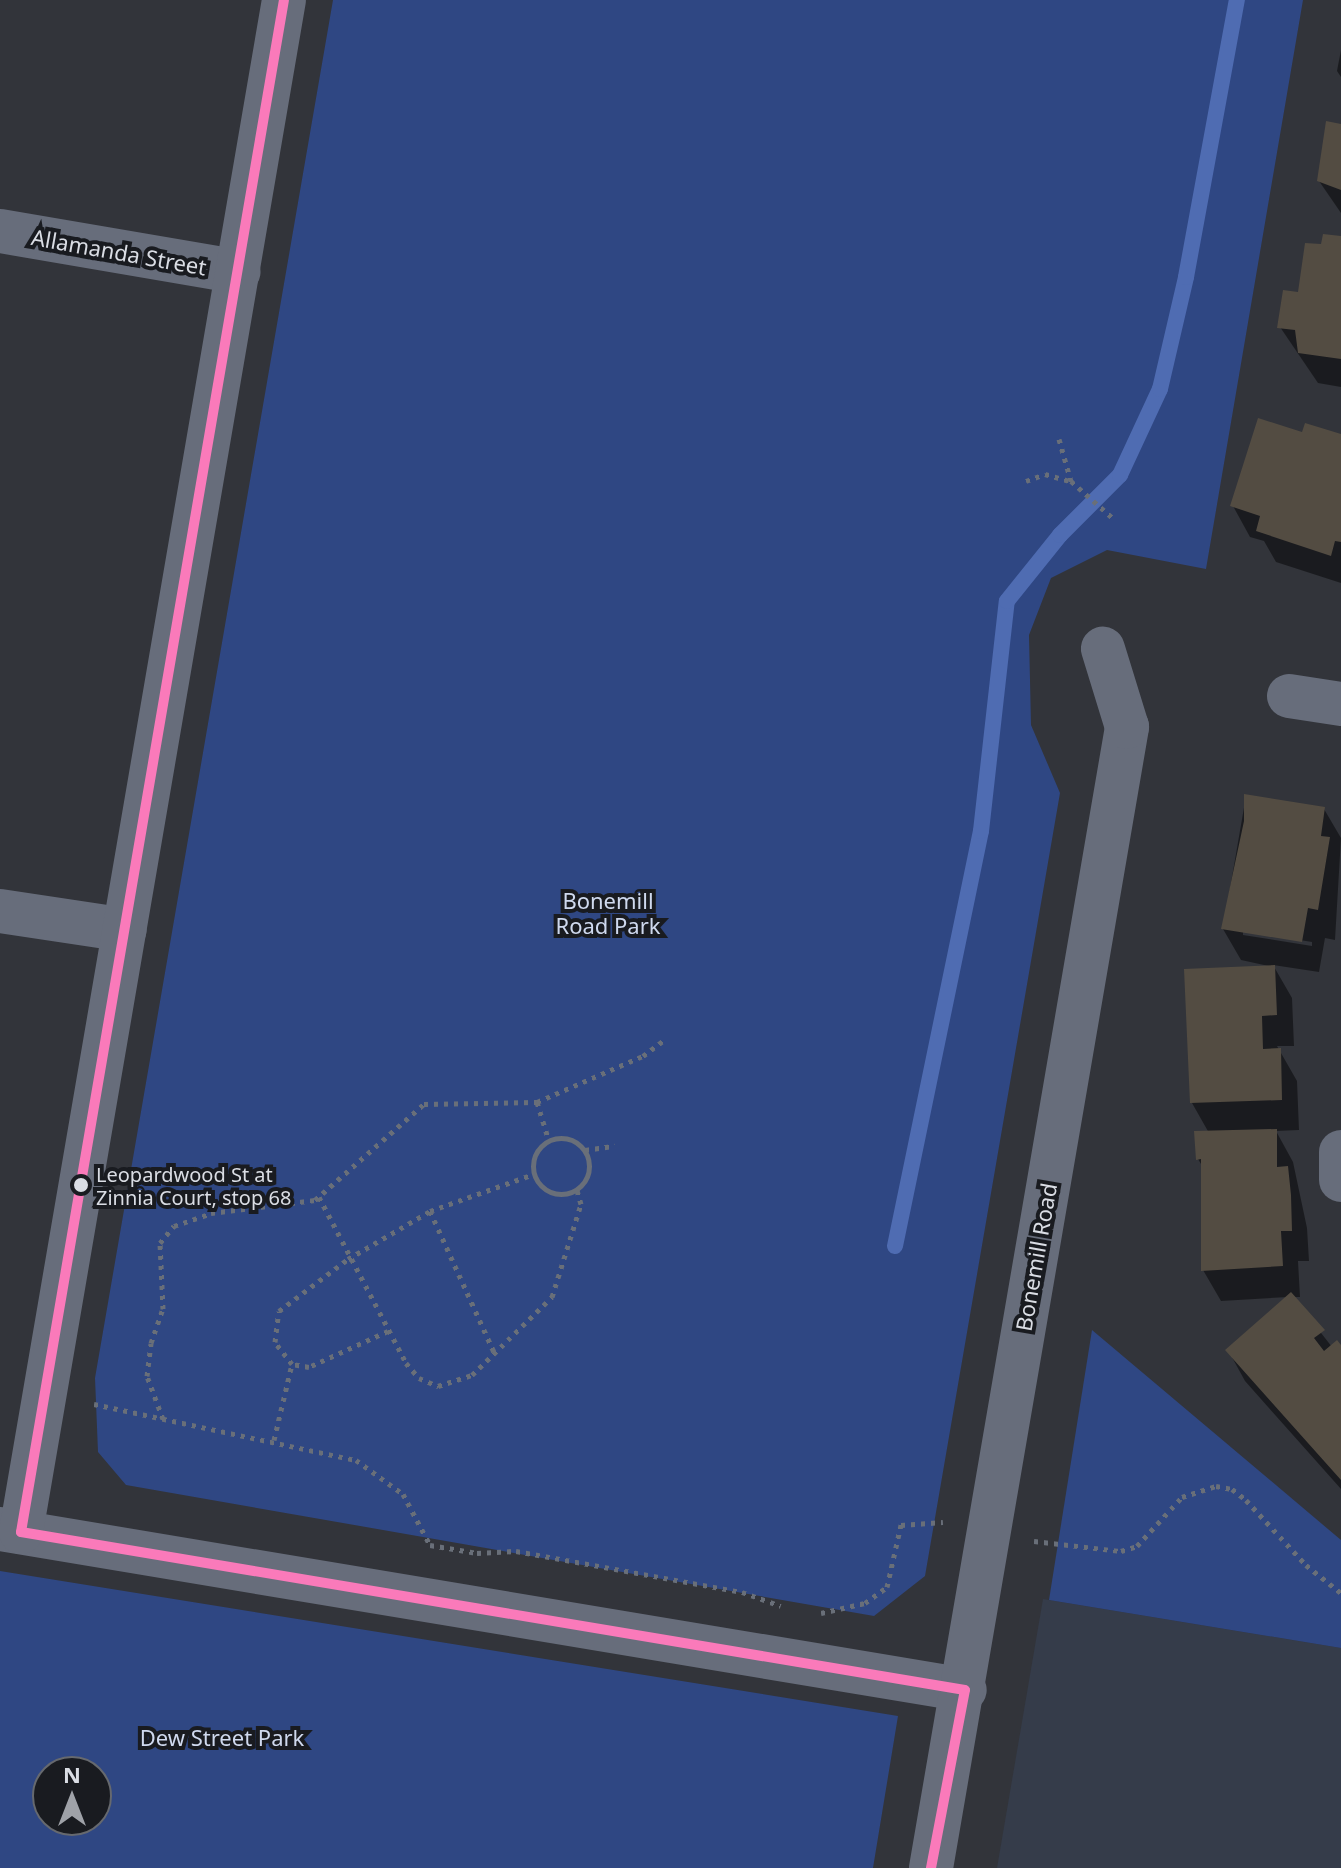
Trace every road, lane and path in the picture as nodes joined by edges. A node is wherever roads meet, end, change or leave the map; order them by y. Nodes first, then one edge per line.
1 (284, 0) edge
2 (0, 231) edge
3 (239, 272) junction
4 (1059, 439) dead end
5 (1026, 481) dead end
6 (1071, 481) junction
7 (1115, 520) dead end
8 (1103, 649) dead end
9 (1289, 696) dead end
10 (1341, 704) edge
11 (0, 911) edge
12 (125, 930) junction
13 (664, 1040) dead end
14 (537, 1102) junction
15 (549, 1141) junction
16 (615, 1146) dead end
17 (585, 1150) junction
18 (1341, 1152) edge
19 (534, 1174) junction
20 (1341, 1180) edge
21 (577, 1190) junction
22 (319, 1197) junction
23 (430, 1211) junction
24 (348, 1259) junction
25 (388, 1331) junction
26 (494, 1352) junction
27 (292, 1364) junction
28 (84, 1402) dead end
29 (163, 1419) junction
30 (274, 1440) junction
31 (10, 1531) edge
32 (988, 1535) junction
33 (1341, 1593) edge
34 (794, 1613) dead end
35 (807, 1613) dead end
36 (965, 1690) junction
37 (931, 1868) edge

1 - 3 street
2 - 3 street, Allamanda Street
3 - 12 street
4 - 6 path
5 - 6 path
6 - 7 path
8 - 32 street, Bonemill Road
9 - 10 street
11 - 12 street
12 - 31 street
13 - 14 path
14 - 15 path
14 - 22 path
15 - 17 path
15 - 19 path
16 - 17 path
17 - 21 path
18 - 20 street
19 - 21 path
19 - 23 path
21 - 26 path
22 - 24 path
22 - 29 path
23 - 24 path
23 - 26 path
24 - 25 path
24 - 27 path
25 - 26 path
25 - 27 path
27 - 30 path
28 - 29 path
29 - 30 path
30 - 34 path
31 - 36 street
32 - 33 path
32 - 35 path
32 - 36 street, Bonemill Road
36 - 37 street, Bonemill Road

